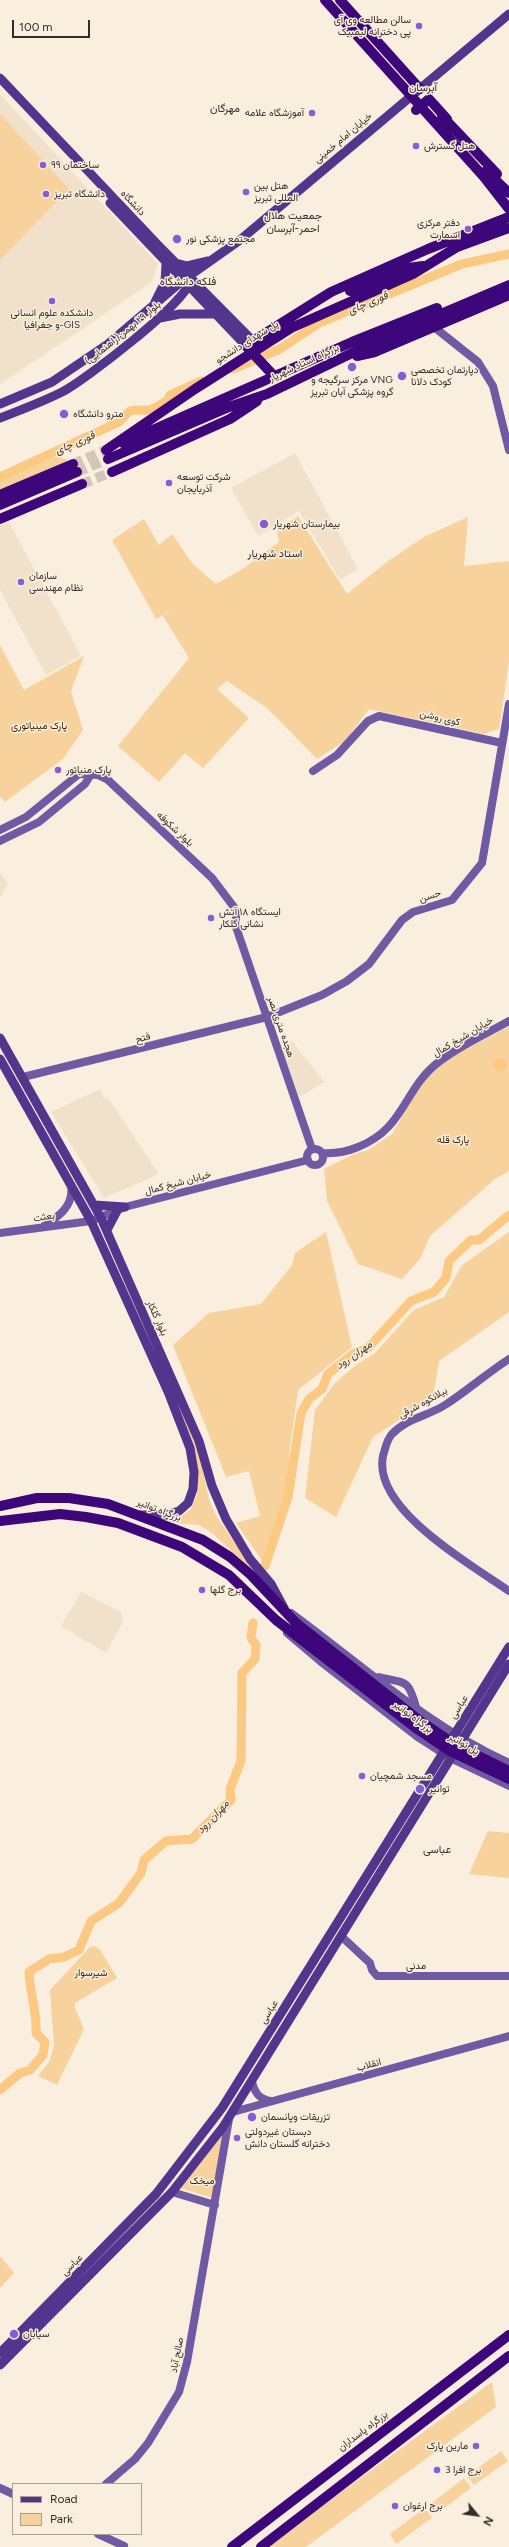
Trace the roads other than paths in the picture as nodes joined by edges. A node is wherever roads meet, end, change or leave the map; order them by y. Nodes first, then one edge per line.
1 (317, 0) edge
2 (325, 0) edge
3 (333, 0) edge
4 (340, 0) edge
5 (509, 14) edge
6 (378, 41) junction
7 (365, 53) junction
8 (0, 78) edge
9 (0, 85) edge
10 (420, 89) junction
11 (406, 99) junction
12 (447, 119) junction
13 (433, 129) junction
14 (486, 175) junction
15 (507, 196) edge
16 (509, 209) edge
17 (509, 217) edge
18 (509, 228) edge
19 (214, 260) junction
20 (170, 263) junction
21 (425, 266) junction
22 (187, 282) junction
23 (509, 285) edge
24 (509, 295) edge
25 (156, 304) junction
26 (168, 311) junction
27 (216, 314) junction
28 (294, 314) junction
29 (158, 319) junction
30 (434, 327) junction
31 (249, 344) junction
32 (343, 359) junction
33 (274, 376) junction
34 (267, 394) junction
35 (0, 404) edge
36 (0, 418) edge
37 (507, 425) edge
38 (509, 450) edge
39 (107, 454) junction
40 (112, 472) tunnel mouth
41 (82, 484) tunnel mouth
42 (0, 495) edge
43 (0, 505) edge
44 (0, 519) edge
45 (509, 704) edge
46 (502, 743) junction
47 (313, 771) dead end
48 (90, 776) junction
49 (0, 830) edge
50 (0, 841) edge
51 (237, 911) joint
52 (267, 1017) junction
53 (509, 1021) edge
54 (0, 1038) edge
55 (0, 1059) edge
56 (23, 1077) junction
57 (312, 1149) junction
58 (322, 1153) junction
59 (308, 1160) junction
60 (70, 1184) junction
61 (94, 1205) junction
62 (121, 1209) junction
63 (101, 1218) junction
64 (91, 1221) junction
65 (41, 1227) junction
66 (107, 1230) junction
67 (0, 1233) edge
68 (509, 1359) edge
69 (173, 1392) junction
70 (0, 1506) edge
71 (140, 1515) junction
72 (0, 1521) edge
73 (493, 1582) junction
74 (509, 1591) edge
75 (509, 1597) edge
76 (285, 1609) junction
77 (276, 1620) junction
78 (319, 1647) junction
79 (509, 1647) edge
80 (509, 1664) edge
81 (376, 1677) junction
82 (416, 1707) junction
83 (432, 1720) junction
84 (419, 1738) junction
85 (458, 1738) junction
86 (486, 1753) junction
87 (447, 1756) junction
88 (509, 1763) edge
89 (476, 1771) junction
90 (509, 1771) edge
91 (509, 1779) edge
92 (509, 1786) edge
93 (352, 1899) junction
94 (361, 1904) junction
95 (341, 1936) junction
96 (509, 1976) edge
97 (509, 2036) edge
98 (252, 2082) junction
99 (274, 2101) junction
100 (231, 2115) junction
101 (172, 2192) junction
102 (215, 2204) junction
103 (128, 2231) junction
104 (509, 2335) edge
105 (10, 2349) junction
106 (0, 2353) edge
107 (509, 2356) edge
108 (0, 2365) edge
109 (107, 2483) edge
110 (0, 2488) edge
111 (12, 2494) edge
112 (100, 2535) edge
113 (124, 2546) edge
114 (232, 2547) edge
115 (261, 2547) edge

1 - 7 highway
2 - 14 highway
3 - 14 highway
4 - 6 highway
5 - 10 main road, خیابان امام خمینی
6 - 7 highway
6 - 10 highway
7 - 11 highway
8 - 20 main road, دانشگاه
9 - 20 main road, دانشگاه
10 - 11 main road, خیابان امام خمینی
11 - 19 main road, خیابان امام خمینی
12 - 13 highway
12 - 13 highway
12 - 15 highway
13 - 15 highway
14 - 15 highway
15 - 16 highway
17 - 28 highway
18 - 21 highway, پل شهدای دانشجو
19 - 20 main road
19 - 22 main road, خیابان امام خمینی
20 - 22 main road, دانشگاه
20 - 25 main road
21 - 28 highway
21 - 39 highway, پل شهدای دانشجو
22 - 25 main road, بلوار ٢٩ بهمن(راهنمایی)
22 - 26 main road, بلوار ٢٩ بهمن(راهنمایی)
22 - 27 main road, دانشگاه
22 - 31 main road, دانشگاه
23 - 32 highway, بزرگراه استاد شهریار
23 - 33 highway
24 - 30 highway
25 - 26 main road
25 - 35 main road, بلوار ٢٩ بهمن(راهنمایی)
26 - 29 main road, بلوار ٢٩ بهمن(راهنمایی)
27 - 29 main road
27 - 31 main road, دانشگاه
28 - 31 highway
29 - 36 main road, بلوار ٢٩ بهمن(راهنمایی)
30 - 32 highway
30 - 37 street
31 - 33 highway
32 - 34 highway, بزرگراه استاد شهریار
33 - 39 highway
34 - 39 highway, بزرگراه استاد شهریار
34 - 40 highway
37 - 38 street
41 - 44 highway
42 - 43 highway
45 - 46 street, حسن
46 - 47 street, کوی روشن
46 - 52 street, حسن
48 - 49 street, بلوار شکوفه
48 - 50 street
48 - 51 street, بلوار شکوفه
51 - 52 street, هجده متری نصر
52 - 56 street, فتح
52 - 57 street, هجده متری نصر
53 - 58 street, خیابان شیخ کمال
54 - 56 main road, بلوار گلکار
55 - 60 main road, بلوار گلکار
56 - 61 main road, بلوار گلکار
57 - 58 street
57 - 59 street
58 - 59 street
59 - 62 street, خیابان شیخ کمال
60 - 64 main road, بلوار گلکار
60 - 65 street
61 - 62 main road
61 - 63 main road, بلوار گلکار
62 - 63 street, خیابان شیخ کمال
62 - 66 main road
63 - 64 street, بعثت
63 - 66 main road, بلوار گلکار
64 - 65 street, بعثت
64 - 69 main road, بلوار گلکار
65 - 67 street, بعثت
66 - 69 main road, بلوار گلکار
68 - 73 street, بیلانکوه شرقی
69 - 71 main road, بلوار گلکار
69 - 76 main road, بلوار گلکار
70 - 71 highway, بزرگراه توانیر
71 - 76 highway, بزرگراه توانیر
72 - 77 highway, بزرگراه توانیر
73 - 74 street, بیلانکوه شرقی
73 - 75 street, بیلانکوه شرقی
76 - 78 highway, بزرگراه توانیر
76 - 81 street, بزرگراه توانیر
77 - 78 highway, بزرگراه توانیر
77 - 84 street, بزرگراه توانیر
78 - 90 highway, پل توانیر
78 - 91 highway, پل توانیر
79 - 85 main road, عباسى
80 - 85 main road, عباسى
81 - 82 street, بزرگراه توانیر
81 - 82 street
82 - 83 street, بزرگراه توانیر
83 - 84 street
83 - 85 street, بزرگراه توانیر
84 - 87 street, بزرگراه توانیر
85 - 86 street, بزرگراه توانیر
85 - 87 main road, عباسى
86 - 88 street, بزرگراه توانیر
86 - 89 street
87 - 89 street, بزرگراه توانیر
87 - 93 main road, عباسى
87 - 94 main road, عباسى
89 - 92 street, بزرگراه توانیر
93 - 94 main road
93 - 103 main road, عباسى
94 - 95 main road, عباسى
95 - 96 street, مدنی
95 - 98 main road, عباسى
97 - 99 street, انقلاب
98 - 99 street
98 - 100 main road, عباسى
99 - 100 street, انقلاب
100 - 101 main road, عباسى
100 - 102 street, صالح آباد
101 - 102 street
101 - 103 main road, عباسى
102 - 109 street, صالح آباد
103 - 105 main road, عباسى
104 - 114 highway, بزرگراه پاسداران
105 - 106 main road, عباسى
105 - 108 main road, عباسى
107 - 115 highway
110 - 111 street
112 - 113 street

